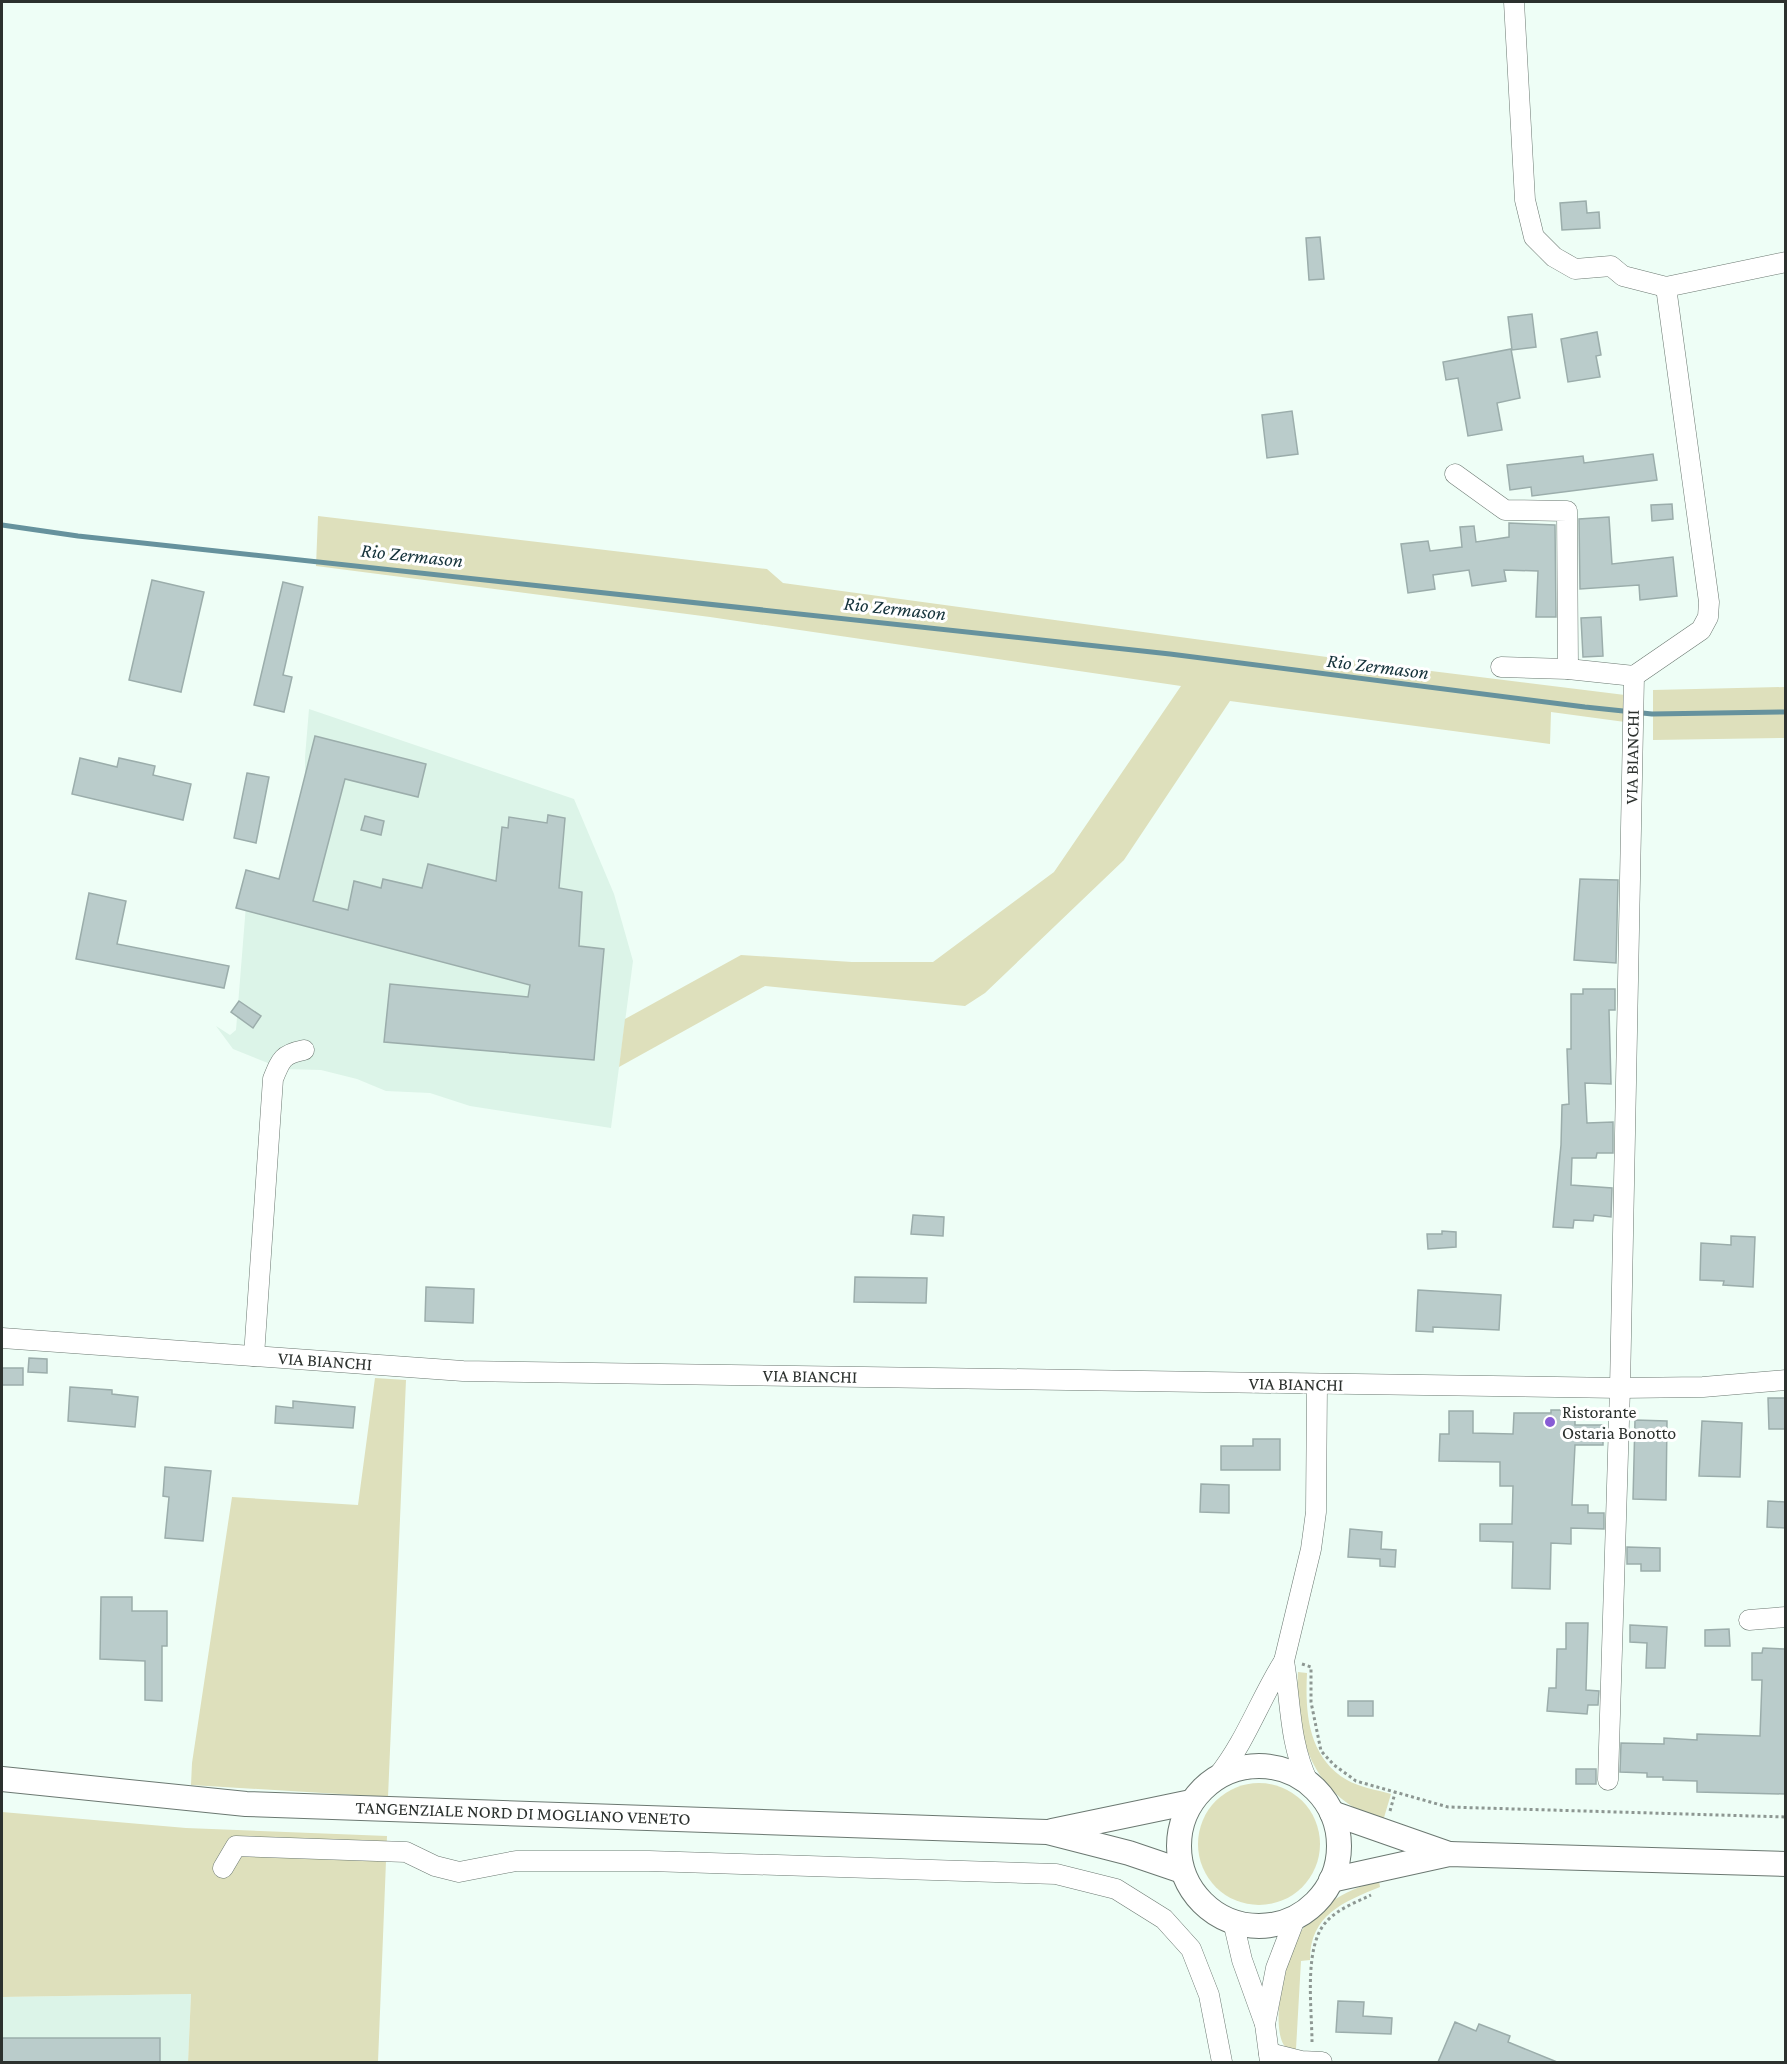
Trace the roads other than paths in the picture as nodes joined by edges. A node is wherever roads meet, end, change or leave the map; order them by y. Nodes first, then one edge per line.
1 (1514, 2) edge
2 (1785, 262) edge
3 (1666, 287) junction
4 (1455, 474) dead end
5 (1501, 667) dead end
6 (1568, 669) junction
7 (1634, 684) junction
8 (304, 1050) dead end
9 (2, 1338) edge
10 (254, 1356) junction
11 (1785, 1380) edge
12 (1317, 1384) junction
13 (1620, 1388) junction
14 (1785, 1617) edge
15 (1749, 1620) dead end
16 (1284, 1661) junction
17 (1218, 1776) junction
18 (2, 1779) edge
19 (1608, 1780) dead end
20 (1308, 1782) junction
21 (1191, 1803) junction
22 (1332, 1813) junction
23 (1047, 1832) junction
24 (1449, 1854) junction
25 (1785, 1864) edge
26 (223, 1868) dead end
27 (1182, 1871) junction
28 (1331, 1880) junction
29 (1296, 1916) junction
30 (1233, 1921) junction
31 (1265, 2024) junction
32 (1317, 2057) edge
33 (1269, 2058) edge
34 (1222, 2062) edge

1 - 3 street
2 - 3 street
3 - 7 street
4 - 6 street
5 - 6 street
6 - 7 street
7 - 13 street, VIA BIANCHI
8 - 10 street
9 - 10 street, VIA BIANCHI
10 - 12 street, VIA BIANCHI
11 - 13 street, VIA BIANCHI
12 - 13 street, VIA BIANCHI
12 - 16 street
13 - 19 street, VIA BIANCHI
14 - 15 street
16 - 17 street
16 - 20 street
17 - 20 main road
17 - 21 main road
18 - 23 main road, TANGENZIALE NORD DI MOGLIANO VENETO
20 - 22 main road
21 - 23 main road
21 - 27 main road
22 - 24 main road
22 - 28 main road
23 - 27 main road
24 - 25 main road
24 - 28 main road
26 - 34 street
27 - 30 main road
28 - 29 main road
29 - 30 main road
29 - 31 street
30 - 31 street
31 - 33 street
32 - 33 street

